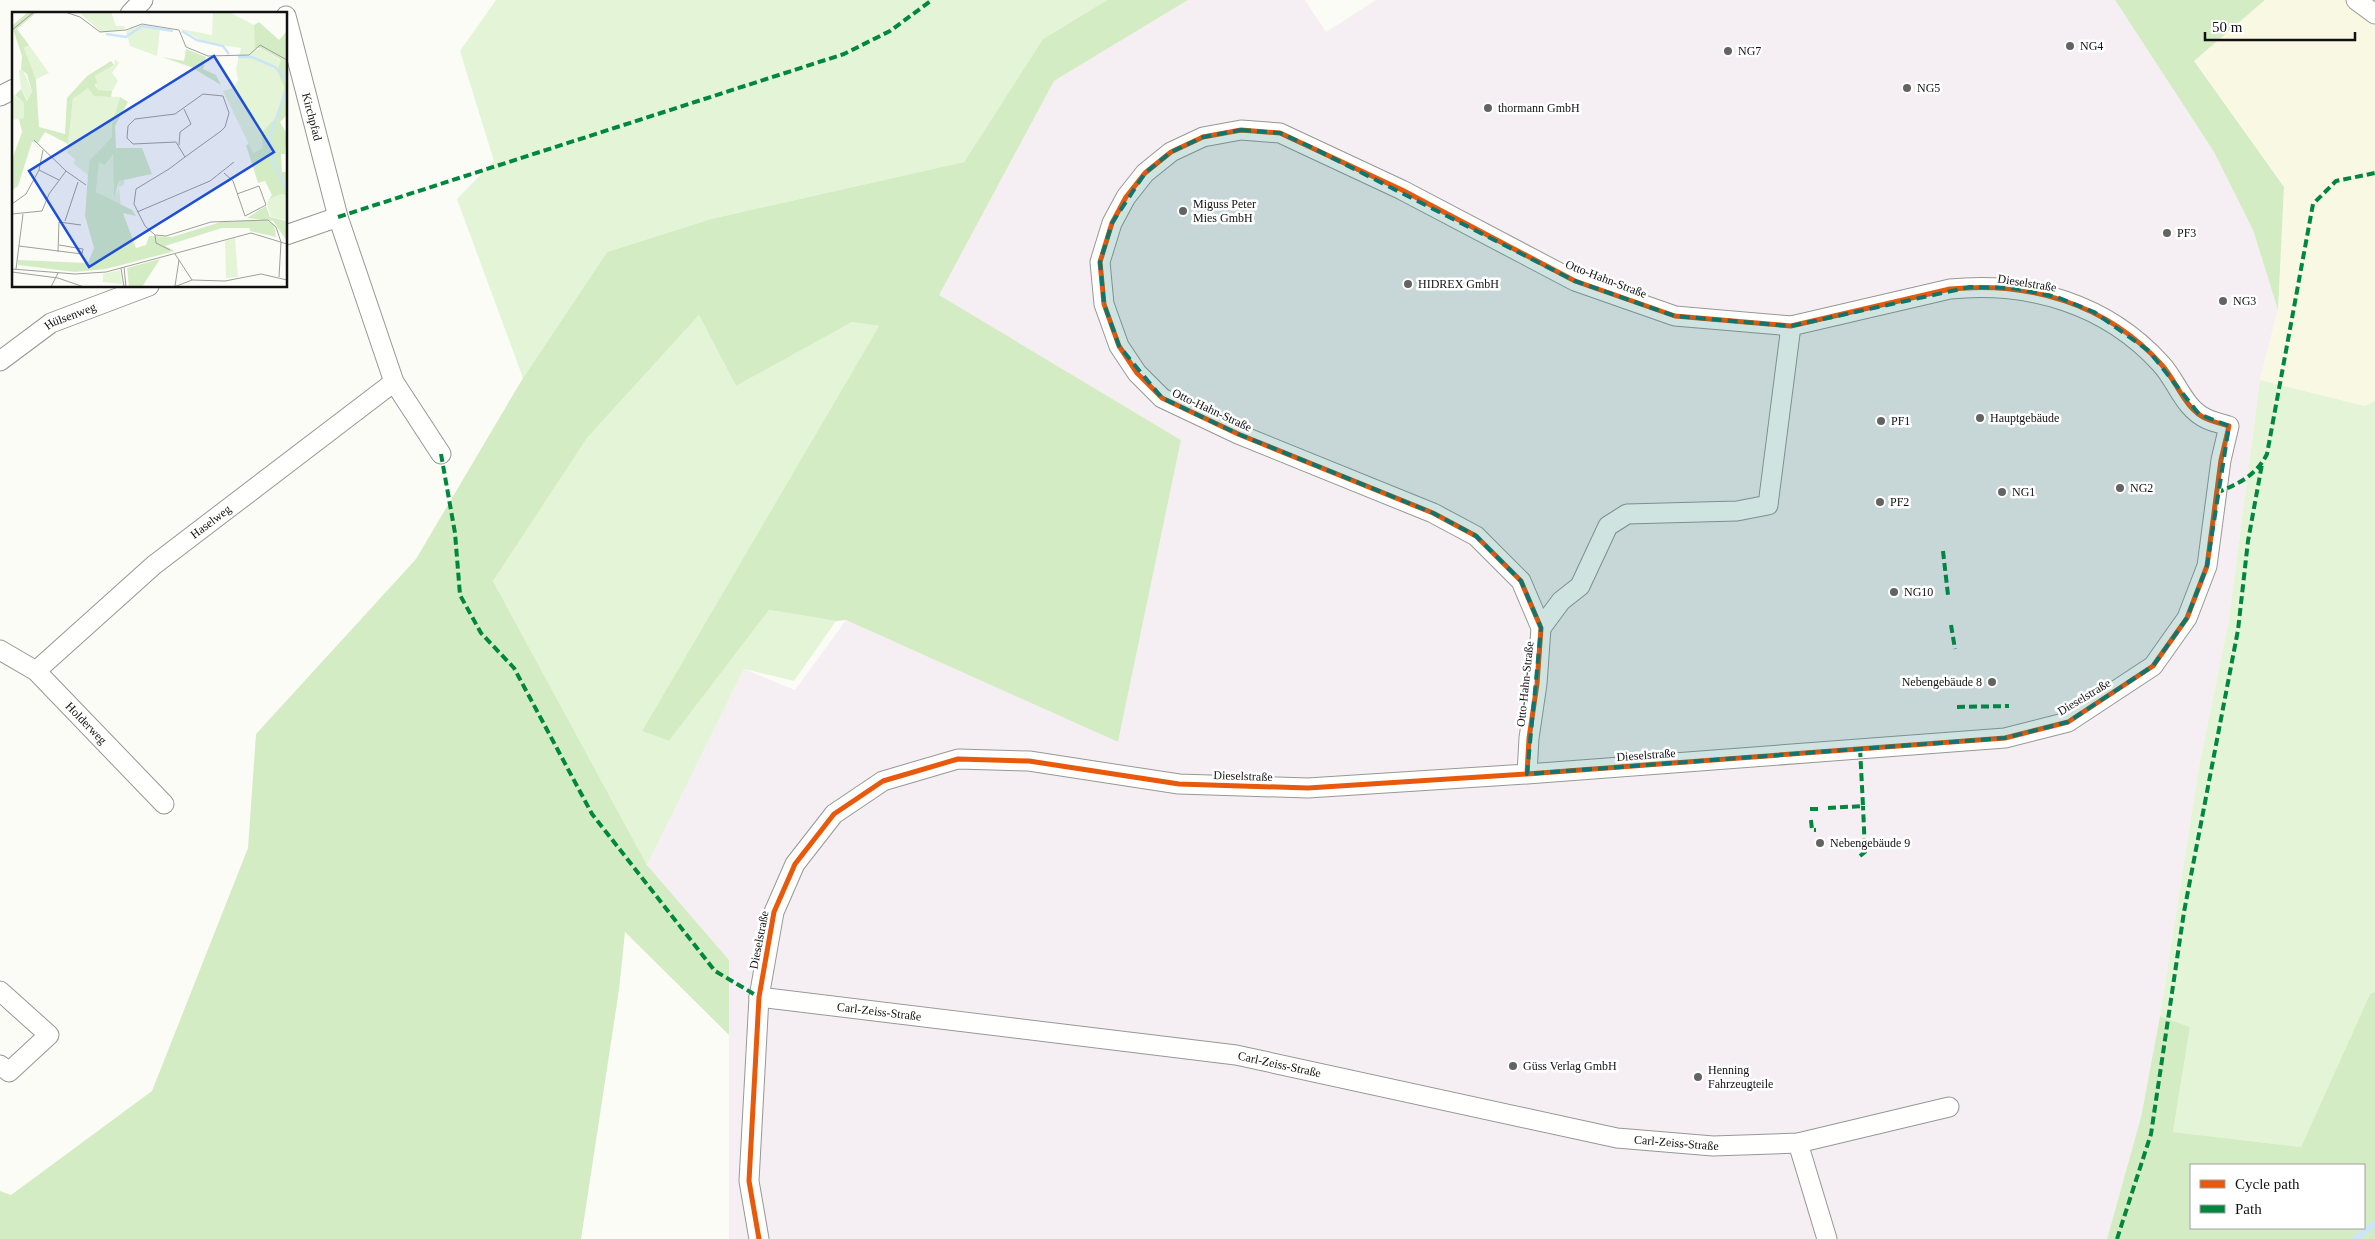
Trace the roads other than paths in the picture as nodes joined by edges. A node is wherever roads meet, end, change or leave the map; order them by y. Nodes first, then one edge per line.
1 (144, 0) edge
2 (2356, 0) edge
3 (132, 12) edge
4 (2375, 14) edge
5 (288, 23) edge
6 (12, 90) edge
7 (0, 96) edge
8 (338, 217) junction
9 (288, 234) edge
10 (143, 288) edge
11 (1792, 326) junction
12 (0, 361) edge
13 (394, 382) junction
14 (441, 454) dead end
15 (1541, 628) junction
16 (0, 650) edge
17 (36, 671) junction
18 (1527, 774) junction
19 (164, 804) dead end
20 (0, 991) edge
21 (759, 997) junction
22 (0, 1065) edge
23 (1949, 1107) dead end
24 (1798, 1143) junction
25 (759, 1239) edge
26 (1827, 1239) edge

1 - 3 street
2 - 4 street
5 - 8 street, Kirchpfad
6 - 7 street
8 - 9 street
8 - 13 street
10 - 12 street, Hülsenweg
11 - 15 street
11 - 15 street, Otto-Hahn-Straße
11 - 18 street, Dieselstraße
13 - 14 street
13 - 17 street, Haselweg
15 - 18 street, Otto-Hahn-Straße
16 - 17 street, Holderweg
17 - 19 street, Holderweg
18 - 21 street, Dieselstraße
20 - 22 street
21 - 24 street, Carl-Zeiss-Straße
21 - 25 street, Dieselstraße
23 - 24 street, Carl-Zeiss-Straße
24 - 26 street

